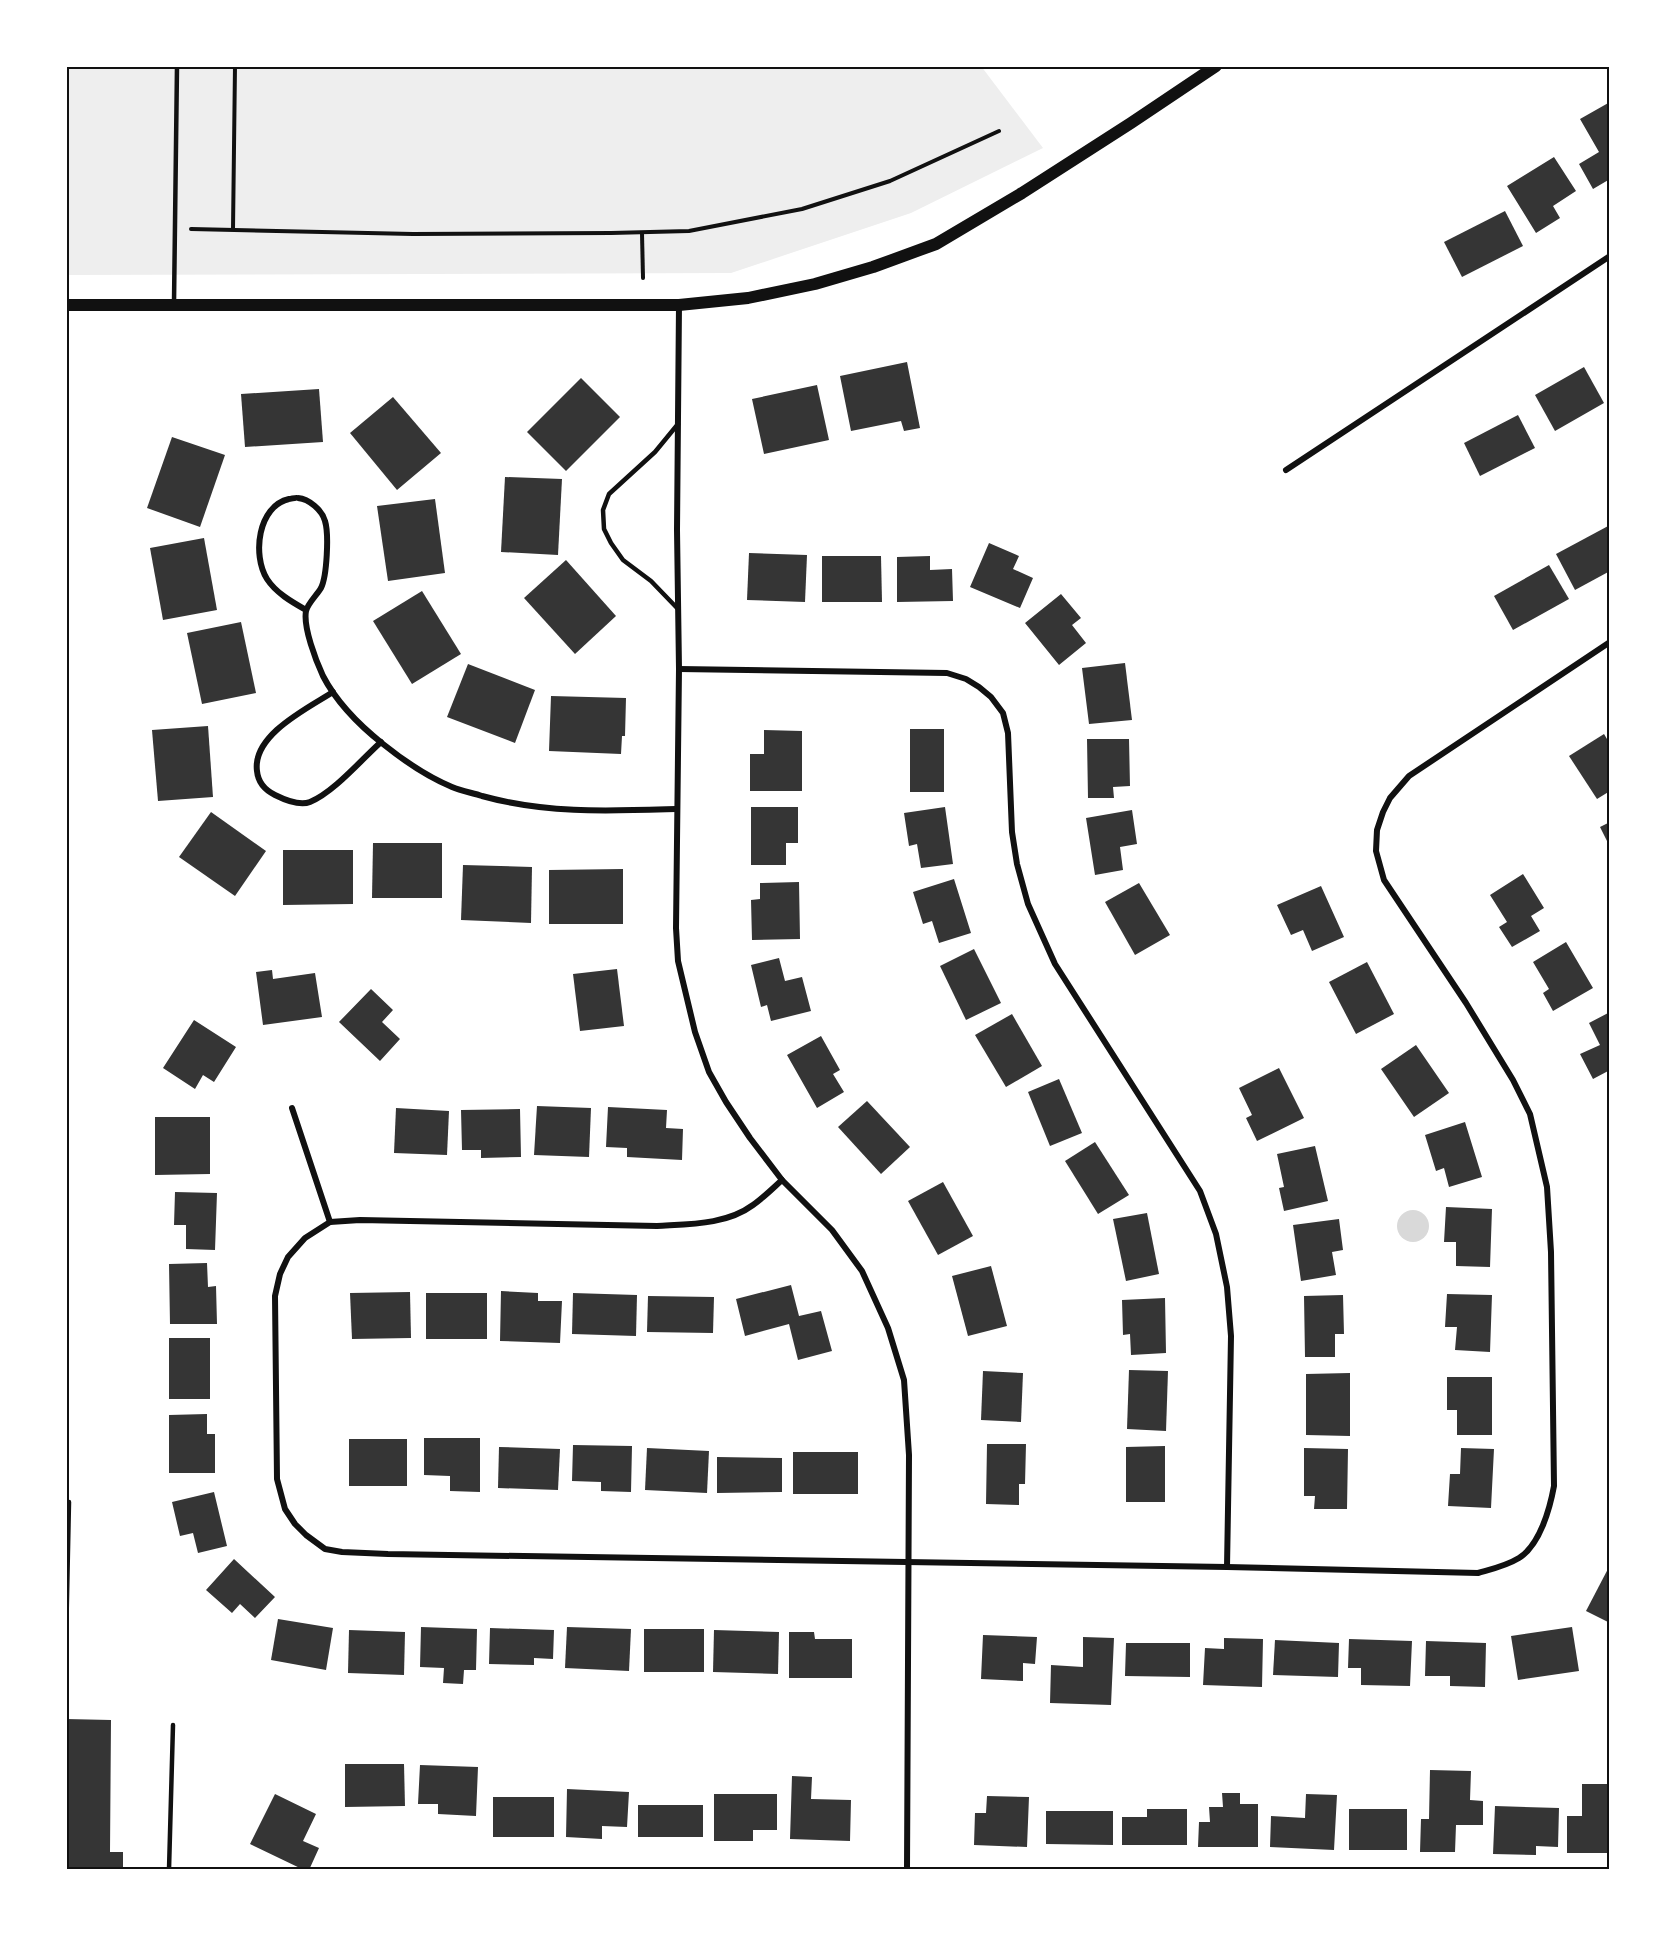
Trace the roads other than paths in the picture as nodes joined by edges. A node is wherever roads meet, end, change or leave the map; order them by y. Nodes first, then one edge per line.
1 (177, 66) edge
2 (1216, 66) edge
3 (1201, 70) edge
4 (1610, 256) edge
5 (66, 305) edge
6 (679, 305) junction
7 (174, 306) junction
8 (678, 424) junction
9 (1286, 470) dead end
10 (678, 609) junction
11 (306, 610) junction
12 (1610, 642) edge
13 (679, 669) junction
14 (333, 692) junction
15 (381, 742) junction
16 (676, 809) junction
17 (292, 1108) dead end
18 (782, 1180) junction
19 (330, 1222) junction
20 (69, 1502) dead end
21 (908, 1563) junction
22 (1227, 1567) junction
23 (66, 1644) edge
24 (173, 1725) dead end
25 (169, 1870) edge
26 (907, 1870) edge

1 - 7 lane
2 - 3 main road
3 - 6 main road
4 - 9 street
5 - 7 main road
6 - 7 main road
6 - 8 street
8 - 10 street
8 - 10 lane
10 - 13 street
11 - 11 street
11 - 14 street
12 - 22 street
13 - 16 street
13 - 22 street
14 - 15 street
14 - 15 street
15 - 16 street
16 - 18 street
17 - 19 street
18 - 19 street
18 - 21 street
19 - 21 street
20 - 23 lane
21 - 22 street
21 - 26 street
24 - 25 lane

